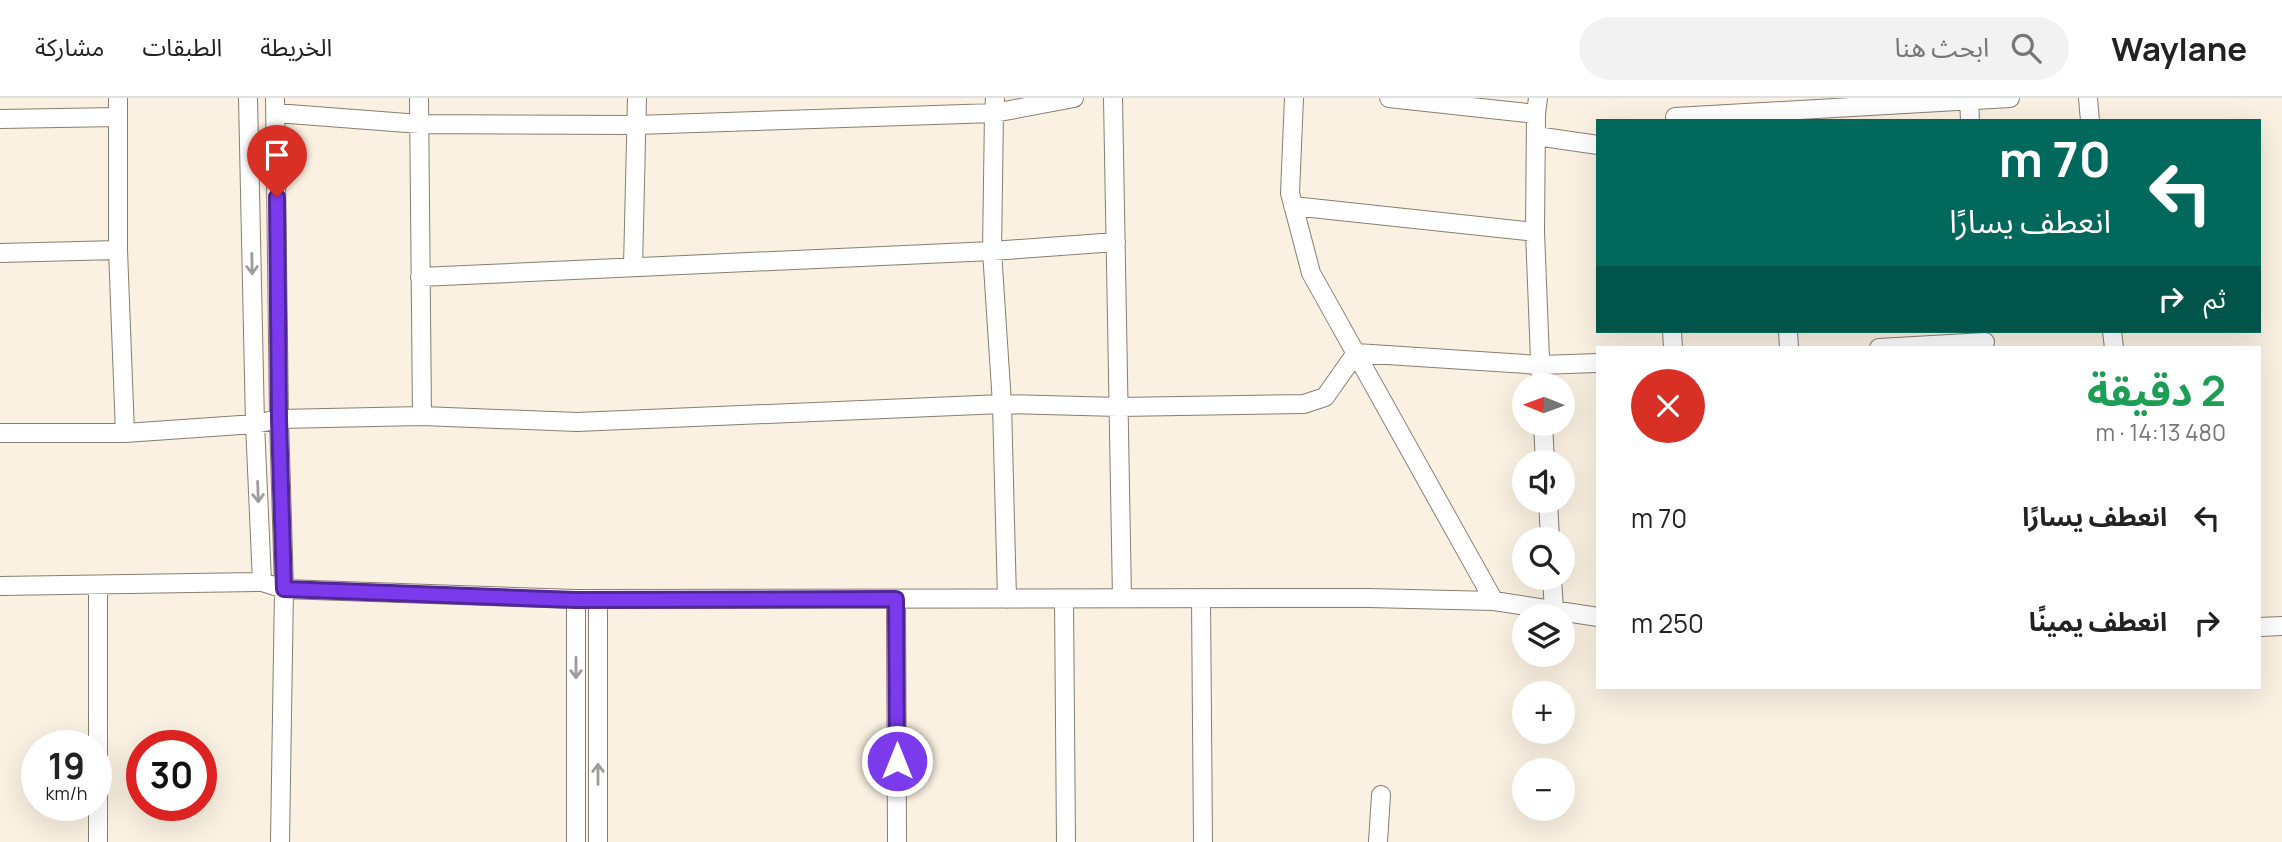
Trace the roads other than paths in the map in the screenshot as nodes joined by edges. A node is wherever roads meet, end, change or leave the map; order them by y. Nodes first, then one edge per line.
1 (118, 98) edge
2 (248, 98) edge
3 (419, 98) edge
4 (637, 98) edge
5 (1074, 98) edge
6 (1114, 98) edge
7 (1294, 98) edge
8 (1389, 98) edge
9 (1677, 98) edge
10 (2010, 98) edge
11 (2088, 98) edge
12 (1969, 99) edge
13 (1848, 102) edge
14 (276, 106) edge
15 (995, 106) edge
16 (1537, 106) edge
17 (117, 117) junction
18 (0, 119) edge
19 (1675, 119) edge
20 (1970, 119) edge
21 (2090, 119) edge
22 (420, 124) junction
23 (636, 125) junction
24 (1536, 135) junction
25 (1596, 145) edge
26 (1293, 206) junction
27 (1535, 232) junction
28 (1116, 243) junction
29 (118, 250) junction
30 (992, 251) junction
31 (0, 253) edge
32 (633, 267) junction
33 (420, 277) junction
34 (1984, 340) edge
35 (1905, 346) edge
36 (1356, 353) junction
37 (1596, 363) edge
38 (1540, 365) junction
39 (1540, 373) edge
40 (1002, 404) junction
41 (1119, 407) junction
42 (422, 416) junction
43 (279, 419) junction
44 (255, 425) junction
45 (0, 433) edge
46 (125, 433) junction
47 (262, 582) junction
48 (98, 585) junction
49 (0, 586) edge
50 (284, 589) junction
51 (1122, 598) junction
52 (1201, 598) junction
53 (598, 599) junction
54 (896, 599) junction
55 (1007, 599) junction
56 (1064, 599) junction
57 (576, 600) junction
58 (1494, 601) junction
59 (1512, 604) edge
60 (1575, 614) edge
61 (1596, 617) edge
62 (2282, 626) edge
63 (2261, 627) edge
64 (1381, 795) dead end
65 (98, 842) edge
66 (280, 842) edge
67 (576, 842) edge
68 (598, 842) edge
69 (897, 842) edge
70 (1066, 842) edge
71 (1203, 842) edge
72 (1378, 842) edge

1 - 17 street
2 -> 44 street
3 - 22 street
4 - 23 street
5 - 15 street
6 - 28 street
7 - 26 street
8 - 16 street
9 - 19 street
10 - 12 street
11 - 21 street
12 - 13 street
12 - 20 street
13 - 19 street
14 - 22 street
14 - 43 street
15 - 23 street
15 - 30 street
16 - 24 street
17 - 18 street
17 - 29 street
22 - 23 street
22 - 33 street
23 - 32 street
24 - 25 street
24 - 27 street
26 - 27 street
26 - 36 street
27 - 38 street
28 - 30 street
28 - 41 street
29 - 31 street
29 - 46 street
30 - 32 street
30 - 40 street
32 - 33 street
33 - 42 street
34 - 35 street
36 - 38 street
36 - 41 street
36 - 58 street
37 - 38 street
38 - 39 street
40 - 41 street
40 - 42 street
40 - 55 street
41 - 51 street
42 - 43 street
43 - 44 street
43 - 50 street
44 - 46 street
44 -> 47 street
45 - 46 street
47 - 48 street
47 - 50 street
48 - 49 street
48 - 65 street
50 - 57 street
50 - 66 street
51 - 52 street
51 - 56 street
52 - 58 street
52 - 71 street
53 - 54 street
53 - 57 street
68 -> 53 street
54 - 55 street
54 - 69 street
55 - 56 street
56 - 70 street
57 -> 67 street
58 - 59 street
60 - 61 street
62 - 63 street
64 - 72 street

